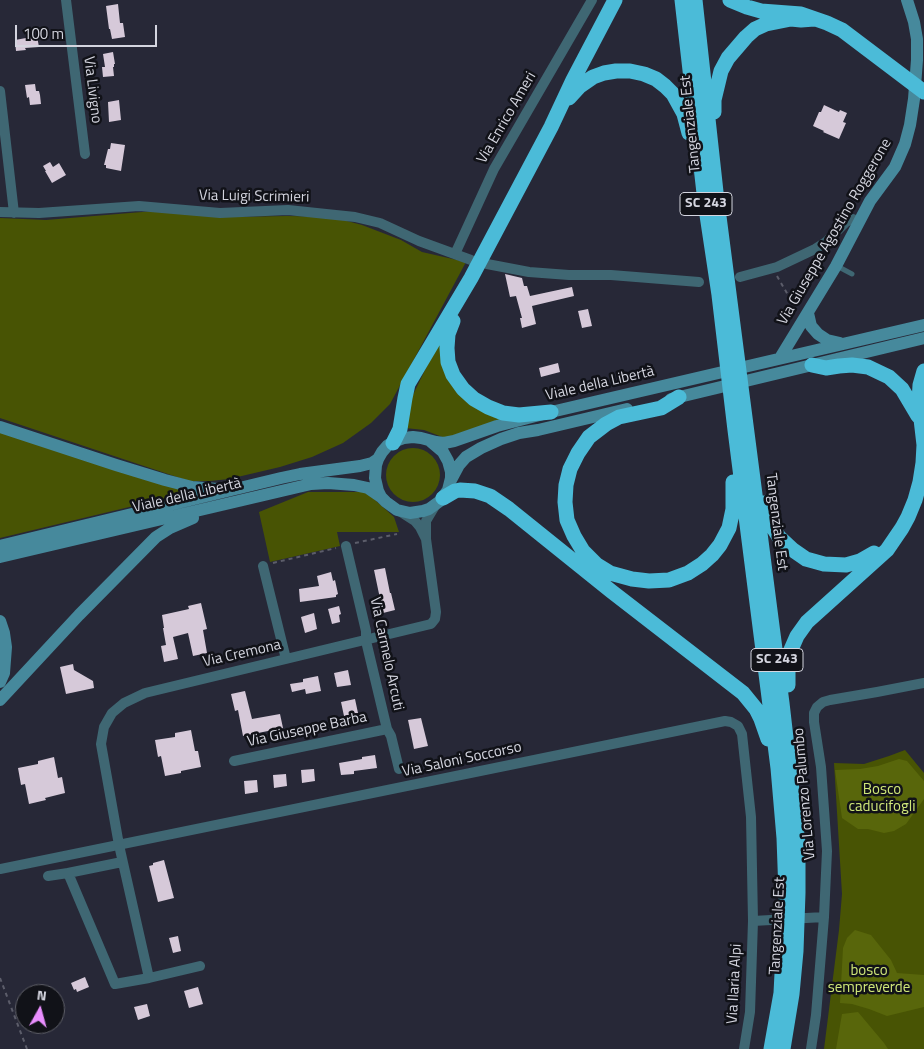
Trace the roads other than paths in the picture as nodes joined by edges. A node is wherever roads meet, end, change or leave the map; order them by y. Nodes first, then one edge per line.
1 (66, 0) edge
2 (592, 0) edge
3 (615, 0) edge
4 (682, 0) edge
5 (695, 0) edge
6 (730, 0) edge
7 (907, 0) edge
8 (814, 19) junction
9 (921, 61) edge
10 (918, 88) edge
11 (0, 91) edge
12 (551, 127) junction
13 (85, 154) dead end
14 (711, 201) junction
15 (0, 212) edge
16 (14, 213) junction
17 (858, 222) junction
18 (455, 254) junction
19 (471, 260) dead end
20 (487, 264) dead end
21 (836, 266) junction
22 (852, 274) dead end
23 (740, 277) dead end
24 (471, 278) junction
25 (699, 282) dead end
26 (808, 314) junction
27 (924, 325) edge
28 (924, 338) edge
29 (843, 344) junction
30 (780, 358) junction
31 (812, 366) junction
32 (924, 371) edge
33 (783, 372) junction
34 (679, 397) junction
35 (551, 412) junction
36 (922, 419) edge
37 (0, 427) edge
38 (740, 429) junction
39 (923, 436) edge
40 (430, 441) junction
41 (393, 443) junction
42 (378, 459) junction
43 (450, 484) junction
44 (250, 486) junction
45 (286, 490) junction
46 (381, 497) junction
47 (439, 502) junction
48 (398, 510) junction
49 (902, 528) junction
50 (426, 539) junction
51 (0, 546) edge
52 (346, 546) road end
53 (0, 558) edge
54 (263, 566) road end
55 (0, 621) edge
56 (366, 641) junction
57 (286, 659) junction
58 (0, 682) edge
59 (924, 683) edge
60 (0, 700) edge
61 (387, 729) junction
62 (234, 760) dead end
63 (399, 769) dead end
64 (792, 778) junction
65 (784, 838) junction
66 (119, 846) junction
67 (122, 862) junction
68 (0, 869) edge
69 (68, 873) junction
70 (48, 876) dead end
71 (792, 893) junction
72 (824, 917) junction
73 (753, 921) junction
74 (790, 952) junction
75 (200, 966) dead end
76 (149, 978) junction
77 (744, 1049) edge
78 (771, 1049) edge
79 (783, 1049) edge
80 (811, 1049) edge

1 - 13 street, Via Livigno
2 - 18 street, Via Enrico Ameri
3 - 12 highway
4 - 14 highway, Tangenziale Est / SC 243
5 - 14 highway, Tangenziale Est / SC 243
6 - 8 highway
7 - 9 main road, Via Giuseppe Agostino Roggerone
8 - 10 highway
8 - 14 highway
9 - 17 main road, Via Giuseppe Agostino Roggerone
11 - 16 street
12 - 14 highway
12 - 24 highway
14 - 38 highway, Tangenziale Est / SC 243
15 - 16 street, Via Luigi Scrimieri
16 - 18 street, Via Luigi Scrimieri
17 - 21 main road, Via Giuseppe Agostino Roggerone
17 - 23 street
18 - 19 street, Via Luigi Scrimieri
20 - 25 street
21 - 22 lane
21 - 26 main road, Via Giuseppe Agostino Roggerone
24 - 35 highway
24 - 41 highway
26 - 29 main road
26 - 30 main road, Via Giuseppe Agostino Roggerone
27 - 29 main road, Viale della Libertà
28 - 31 main road, Viale della Libertà
29 - 30 main road, Viale della Libertà
30 - 33 main road
30 - 35 main road, Viale della Libertà
31 - 33 main road, Viale della Libertà
31 - 36 highway
32 - 36 highway
33 - 34 main road, Viale della Libertà
34 - 38 highway
34 - 43 main road, Viale della Libertà
35 - 40 main road, Viale della Libertà
36 - 39 highway
37 - 44 main road
38 - 49 highway
38 - 64 highway, Tangenziale Est / SC 243
38 - 65 highway, Tangenziale Est / SC 243
39 - 49 highway
40 - 41 main road, Viale della Libertà
40 - 43 main road
41 - 42 main road, Viale della Libertà
42 - 44 main road, Viale della Libertà
42 - 46 main road
43 - 47 main road, Viale della Libertà
44 - 51 main road, Viale della Libertà
45 - 46 main road, Viale della Libertà
45 - 53 main road, Viale della Libertà
45 - 60 main road
46 - 48 main road, Viale della Libertà
47 - 48 main road
47 - 50 street, Via Cremona
47 - 65 highway
48 - 50 street, Via Cremona
49 - 64 highway
50 - 56 street, Via Cremona
52 - 56 street, Via Carmelo Arcuti
54 - 57 street
55 - 58 main road
56 - 57 street, Via Cremona
56 - 61 street, Via Carmelo Arcuti
57 - 66 street, Via Cremona
59 - 72 street, Via Lorenzo Palumbo
61 - 62 street, Via Giuseppe Barba
61 - 63 street, Via Carmelo Arcuti
64 - 71 highway, Tangenziale Est / SC 243
65 - 71 highway, Tangenziale Est / SC 243
66 - 67 street, Via Cremona
66 - 68 street, Via Saloni Soccorso
66 - 73 street, Via Saloni Soccorso
67 - 69 street
67 - 76 street, Via Cremona
69 - 70 street
69 - 76 street
71 - 74 highway, Tangenziale Est / SC 243
72 - 73 street
72 - 80 street, Via Lorenzo Palumbo
73 - 77 street, Via Ilaria Alpi
74 - 78 highway, Tangenziale Est / SC 243
74 - 79 highway, Tangenziale Est / SC 243
75 - 76 street

